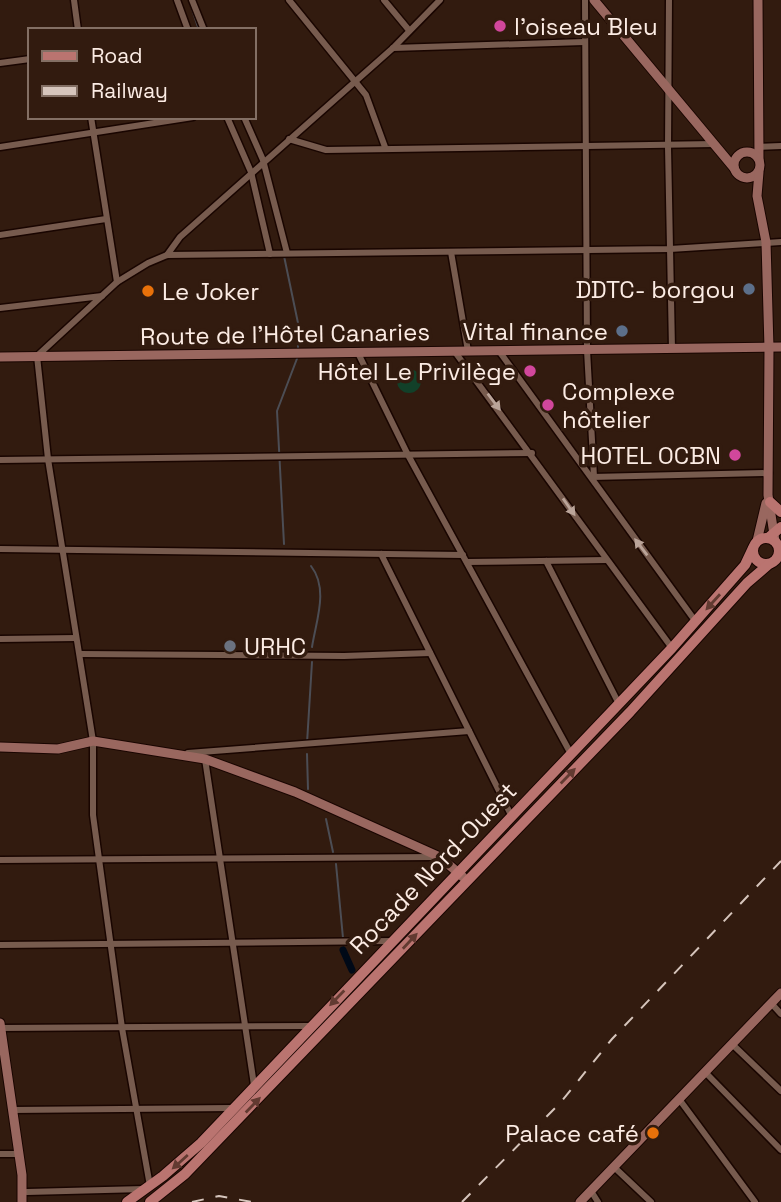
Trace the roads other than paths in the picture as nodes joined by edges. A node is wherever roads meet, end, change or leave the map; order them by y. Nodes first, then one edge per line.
1 (74, 0) edge
2 (177, 0) edge
3 (192, 0) edge
4 (289, 0) edge
5 (384, 0) edge
6 (440, 0) edge
7 (585, 0) edge
8 (594, 0) edge
9 (670, 0) edge
10 (758, 0) edge
11 (78, 28) edge
12 (187, 28) edge
13 (203, 28) edge
14 (408, 29) junction
15 (584, 42) junction
16 (393, 48) junction
17 (28, 59) edge
18 (0, 63) edge
19 (355, 82) junction
20 (668, 91) junction
21 (91, 119) edge
22 (180, 119) edge
23 (228, 119) edge
24 (245, 119) edge
25 (94, 132) junction
26 (757, 135) junction
27 (289, 139) junction
28 (715, 145) junction
29 (668, 146) junction
30 (781, 146) edge
31 (0, 147) edge
32 (384, 147) junction
33 (586, 147) junction
34 (759, 147) junction
35 (743, 153) junction
36 (759, 159) junction
37 (263, 160) junction
38 (734, 168) junction
39 (251, 172) junction
40 (759, 172) junction
41 (742, 177) junction
42 (757, 196) junction
43 (106, 219) junction
44 (0, 235) edge
45 (766, 242) junction
46 (781, 242) edge
47 (670, 248) junction
48 (586, 250) junction
49 (451, 252) junction
50 (287, 253) junction
51 (270, 254) junction
52 (167, 256) junction
53 (117, 282) junction
54 (102, 296) junction
55 (0, 308) edge
56 (781, 347) edge
57 (769, 348) junction
58 (672, 349) junction
59 (587, 350) junction
60 (468, 351) junction
61 (499, 351) junction
62 (455, 352) junction
63 (358, 353) junction
64 (0, 356) edge
65 (37, 356) junction
66 (532, 453) junction
67 (408, 454) junction
68 (48, 459) junction
69 (0, 460) edge
70 (769, 473) junction
71 (592, 477) junction
72 (769, 499) junction
73 (781, 512) edge
74 (781, 527) edge
75 (769, 543) edge
76 (0, 549) edge
77 (64, 550) junction
78 (380, 554) junction
79 (465, 559) junction
80 (606, 560) junction
81 (546, 561) junction
82 (769, 564) junction
83 (696, 622) junction
84 (76, 638) junction
85 (0, 639) edge
86 (672, 648) junction
87 (430, 653) junction
88 (80, 654) junction
89 (619, 704) junction
90 (469, 731) junction
91 (93, 741) junction
92 (0, 747) edge
93 (186, 754) junction
94 (571, 754) junction
95 (205, 759) junction
96 (511, 815) junction
97 (440, 857) junction
98 (222, 858) junction
99 (0, 860) edge
100 (99, 860) junction
101 (458, 873) junction
102 (466, 881) junction
103 (392, 941) junction
104 (234, 943) junction
105 (113, 945) junction
106 (0, 946) edge
107 (781, 993) edge
108 (771, 1003) junction
109 (781, 1014) edge
110 (0, 1023) edge
111 (310, 1026) junction
112 (246, 1027) junction
113 (1, 1028) edge
114 (122, 1028) junction
115 (732, 1044) junction
116 (705, 1072) junction
117 (254, 1085) junction
118 (781, 1091) edge
119 (679, 1099) junction
120 (232, 1108) junction
121 (134, 1110) junction
122 (12, 1111) junction
123 (781, 1150) edge
124 (0, 1154) edge
125 (19, 1154) junction
126 (614, 1167) junction
127 (22, 1175) junction
128 (148, 1187) junction
129 (590, 1191) junction
130 (29, 1197) edge
131 (22, 1202) edge
132 (127, 1202) edge
133 (150, 1202) edge
134 (580, 1202) edge
135 (598, 1202) edge
136 (651, 1202) edge
137 (755, 1202) edge

1 - 11 street
2 - 12 street
3 - 13 street
4 - 19 street
5 - 14 street
6 - 14 street
7 - 15 street
8 - 20 street
9 - 20 street
10 - 26 street
14 - 16 street
15 - 16 street
15 - 33 street
16 - 19 street
17 - 18 street
19 - 27 street
19 - 32 street
20 - 28 street
20 - 29 street
21 - 25 street
22 - 25 street
23 - 39 street
24 - 37 street
25 - 31 street
25 - 43 street
26 - 34 street
26 - 35 street
27 - 32 street
27 - 37 street
28 - 29 street
28 - 35 street
28 - 38 street
29 - 33 street
29 - 47 street
30 - 34 street
32 - 33 street
33 - 48 street
34 - 36 street
35 - 36 street
35 - 38 street
36 - 40 street
37 - 39 street
37 - 50 street
38 - 41 street
39 - 51 street
39 - 52 street
40 - 41 street
40 - 42 street
41 - 42 street
42 - 45 street
43 - 44 street
43 - 53 street
45 - 46 street
45 - 47 street
45 - 57 street
47 - 48 street
47 - 58 street
48 - 49 street
48 - 59 street
49 - 50 street
49 - 60 street
50 - 51 street
51 - 52 street
52 - 53 street
53 - 54 street
54 - 55 street
54 - 65 street
56 - 57 street, Route de l'Hôtel Canaries
57 - 58 street, Route de l'Hôtel Canaries
57 - 70 street
58 - 59 street, Route de l'Hôtel Canaries
59 - 61 street, Route de l'Hôtel Canaries
59 - 71 street
60 - 61 street, Route de l'Hôtel Canaries
60 - 62 street, Route de l'Hôtel Canaries
61 - 71 street
62 - 63 street, Route de l'Hôtel Canaries
62 -> 66 street
63 - 65 street, Route de l'Hôtel Canaries
63 - 67 street
64 - 65 street, Route de l'Hôtel Canaries
65 - 68 street
66 - 67 street
66 -> 80 street
67 - 68 street
67 - 79 street
68 - 69 street
68 - 77 street
70 - 71 street
70 - 72 street
83 -> 71 street
72 - 73 main road
72 - 75 street
72 - 75 street
74 - 75 main road, Rocade Nord-Ouest
75 - 82 main road, Rocade Nord-Ouest
75 - 82 main road
75 -> 83 main road, Rocade Nord-Ouest
76 - 77 street
77 - 78 street
77 - 84 street
78 - 79 street
78 - 87 street
79 - 81 street
79 - 94 street
80 - 81 street
80 - 86 street
81 - 89 street
102 -> 82 main road, Rocade Nord-Ouest
83 - 86 main road, Rocade Nord-Ouest
84 - 85 street
84 - 88 street
86 - 89 main road, Rocade Nord-Ouest
87 - 88 street
87 - 90 street
88 - 91 street
89 - 94 main road, Rocade Nord-Ouest
90 - 93 street
90 - 96 street
91 - 92 street
91 - 93 street
91 - 100 street
93 - 95 street
94 - 96 main road, Rocade Nord-Ouest
95 - 97 street
95 - 98 street
96 - 101 main road, Rocade Nord-Ouest
97 - 98 street
97 - 101 street
98 - 100 street
98 - 104 street
99 - 100 street
100 - 105 street
101 - 102 street
101 - 103 main road, Rocade Nord-Ouest
133 -> 102 main road, Rocade Nord-Ouest
103 - 104 street
103 -> 111 main road, Rocade Nord-Ouest
104 - 105 street
104 - 112 street
105 - 106 street
105 - 114 street
107 - 108 street
108 - 109 street
108 - 115 street
110 - 113 street
111 - 112 street
111 - 117 main road, Rocade Nord-Ouest
112 - 114 street
112 - 117 street
113 - 114 street
113 - 122 street
114 - 121 street
115 - 116 street
115 - 118 street
116 - 119 street
116 - 123 street
117 - 120 main road, Rocade Nord-Ouest
119 - 126 street
119 - 137 street
120 - 121 street
120 -> 128 main road, Rocade Nord-Ouest
121 - 122 street
121 - 128 street
122 - 125 street
124 - 125 street
125 - 127 street
126 - 129 street
126 - 136 street
127 - 130 street
127 - 131 street
128 - 130 street
128 - 132 main road, Rocade Nord-Ouest
129 - 134 street
129 - 135 street

